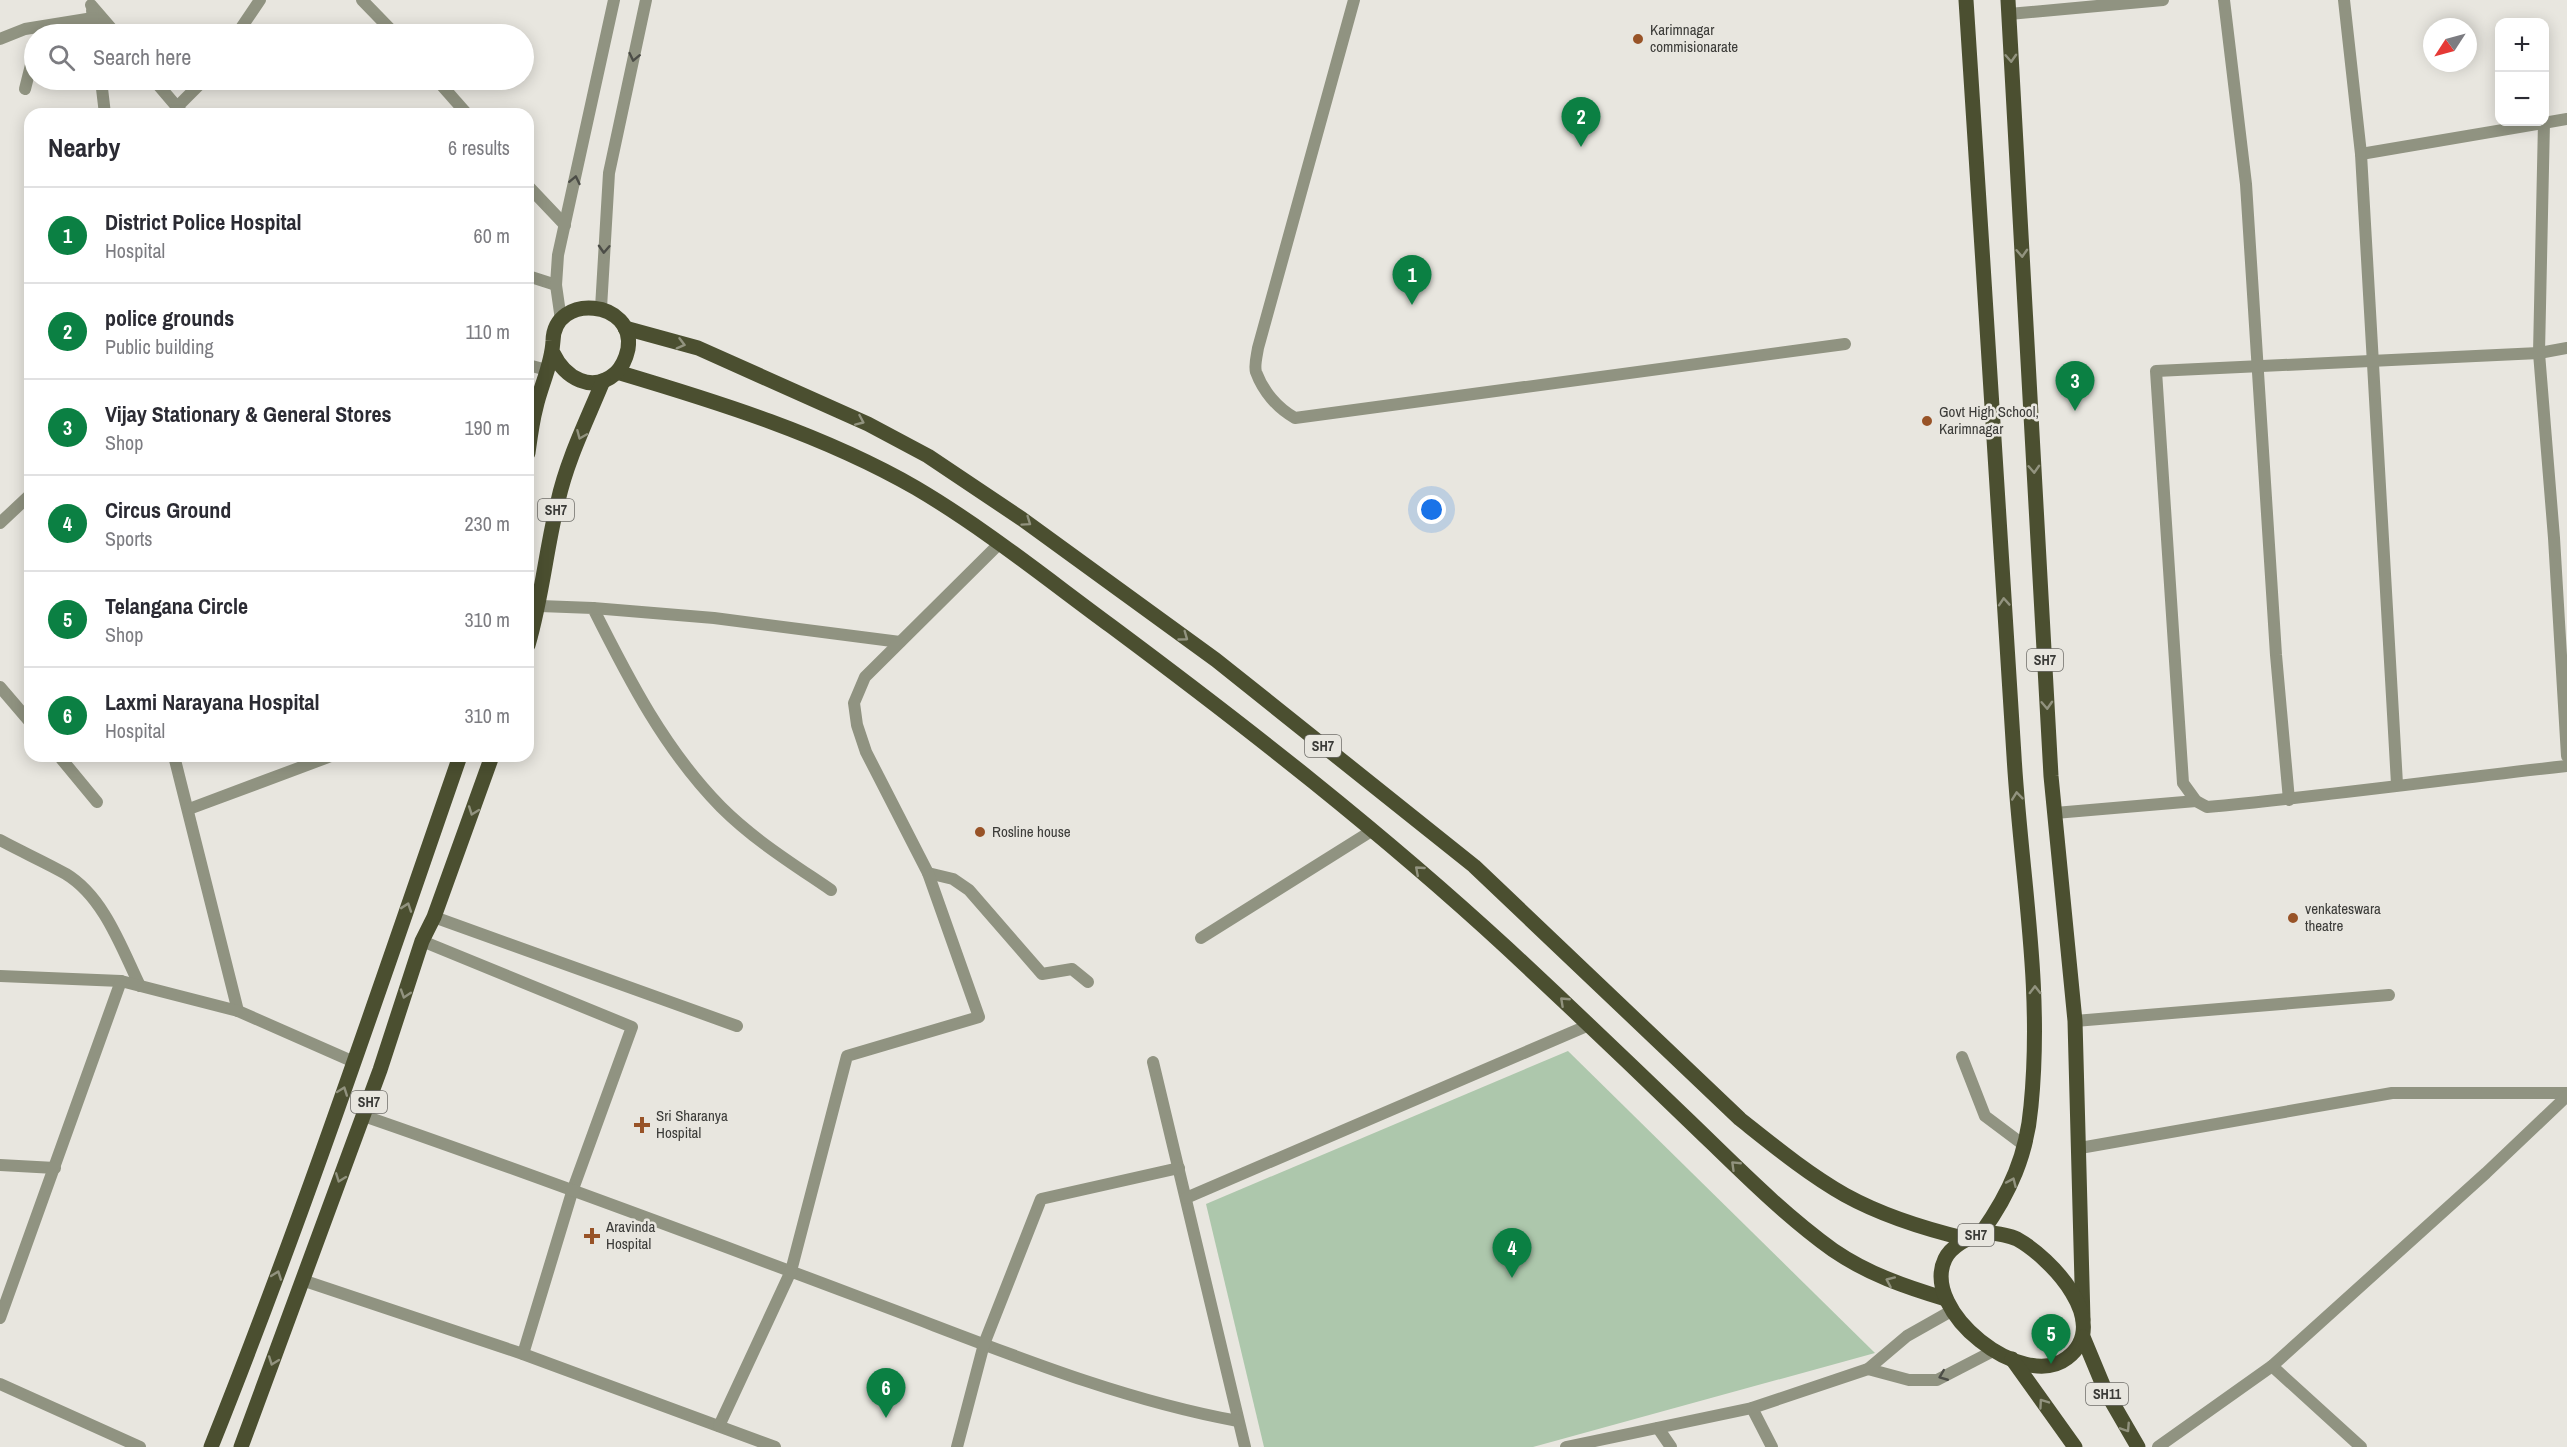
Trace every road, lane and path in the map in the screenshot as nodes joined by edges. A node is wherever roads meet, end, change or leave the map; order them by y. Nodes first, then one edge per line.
1 (260, 0) edge
2 (362, 0) edge
3 (614, 0) edge
4 (646, 0) edge
5 (1354, 0) edge
6 (1966, 0) edge
7 (2163, 0) edge
8 (2224, 0) edge
9 (2344, 0) edge
10 (90, 2) edge
11 (2008, 7) edge
12 (93, 18) junction
13 (67, 24) edge
14 (94, 24) edge
15 (108, 24) edge
16 (244, 24) edge
17 (385, 24) edge
18 (24, 29) edge
19 (0, 39) edge
20 (102, 90) edge
21 (163, 90) edge
22 (196, 90) edge
23 (446, 90) edge
24 (104, 108) edge
25 (178, 108) edge
26 (182, 108) edge
27 (462, 108) edge
28 (2567, 119) edge
29 (2549, 121) edge
30 (2521, 126) edge
31 (2544, 126) edge
32 (2361, 154) junction
33 (534, 192) edge
34 (565, 225) junction
35 (534, 278) edge
36 (556, 285) junction
37 (601, 308) junction
38 (561, 320) junction
39 (625, 328) junction
40 (1845, 344) dead end
41 (2567, 348) edge
42 (553, 353) junction
43 (2539, 353) junction
44 (2373, 359) junction
45 (2258, 364) junction
46 (534, 367) edge
47 (547, 370) junction
48 (617, 372) junction
49 (603, 381) junction
50 (534, 415) edge
51 (24, 501) edge
52 (0, 524) edge
53 (2567, 535) edge
54 (2554, 538) junction
55 (999, 544) junction
56 (540, 606) junction
57 (593, 608) junction
58 (534, 626) edge
59 (900, 642) junction
60 (0, 687) edge
61 (24, 715) edge
62 (2567, 756) edge
63 (63, 762) edge
64 (176, 762) edge
65 (315, 762) edge
66 (458, 762) edge
67 (490, 762) edge
68 (2567, 766) edge
69 (2397, 784) junction
70 (2289, 800) junction
71 (2196, 801) junction
72 (98, 802) dead end
73 (189, 808) junction
74 (2055, 813) junction
75 (1373, 830) junction
76 (0, 840) edge
77 (928, 873) junction
78 (831, 890) dead end
79 (434, 917) junction
80 (1201, 938) dead end
81 (422, 941) junction
82 (0, 976) edge
83 (121, 981) junction
84 (1088, 982) dead end
85 (140, 986) junction
86 (2389, 995) dead end
87 (238, 1011) junction
88 (2075, 1021) junction
89 (1589, 1024) junction
90 (737, 1026) dead end
91 (1962, 1057) dead end
92 (354, 1062) junction
93 (1154, 1062) dead end
94 (2567, 1094) edge
95 (364, 1116) junction
96 (2025, 1146) junction
97 (2080, 1148) junction
98 (0, 1165) edge
99 (55, 1168) junction
100 (1179, 1168) junction
101 (573, 1189) junction
102 (1186, 1198) junction
103 (1982, 1232) junction
104 (1967, 1239) junction
105 (791, 1271) junction
106 (302, 1280) junction
107 (1949, 1305) junction
108 (0, 1318) edge
109 (2083, 1320) junction
110 (2083, 1337) junction
111 (984, 1344) junction
112 (1995, 1350) junction
113 (523, 1354) junction
114 (2012, 1359) junction
115 (2272, 1366) junction
116 (1868, 1369) junction
117 (0, 1384) edge
118 (1752, 1408) junction
119 (1238, 1421) junction
120 (719, 1426) junction
121 (1658, 1428) junction
122 (140, 1447) edge
123 (211, 1447) edge
124 (241, 1447) edge
125 (775, 1447) edge
126 (957, 1447) edge
127 (1245, 1447) edge
128 (1566, 1447) edge
129 (1671, 1447) edge
130 (1772, 1447) edge
131 (2075, 1447) edge
132 (2138, 1447) edge
133 (2158, 1447) edge
134 (2361, 1447) edge

1 - 16 street
2 - 17 street
34 -> 3 street
4 -> 37 street
5 - 40 street
96 -> 6 main road, SH7
7 - 11 street
8 - 45 street
9 - 32 street
10 - 12 street
10 - 15 street
11 -> 74 main road, SH7
12 - 13 street
12 - 14 street
18 - 19 street
20 - 24 street
21 - 25 street
22 - 26 street
23 - 27 street
28 - 29 street
30 - 32 street
31 - 43 street
32 - 44 street
33 - 34 street
34 - 36 street
35 - 36 street
36 - 38 street
37 - 38 main road
37 - 39 main road, SH7
38 - 42 main road
39 - 48 main road
39 -> 104 main road, SH7
41 - 43 street
42 - 47 main road
42 - 49 main road
43 - 44 street
43 - 54 street
44 - 45 street
44 - 69 street
45 - 70 street
45 - 71 street
46 - 47 street
47 - 50 main road
48 - 49 main road
48 - 55 main road, SH7
49 -> 56 main road, SH7
51 - 52 street
53 - 54 street
54 - 62 street
55 - 59 street
55 - 75 main road, SH7
56 - 57 street
56 - 58 main road, SH7
57 - 59 street
57 - 78 street
59 - 77 street
60 - 61 street
63 - 72 street
64 - 73 street
65 - 73 street
92 -> 66 main road, SH7
67 -> 79 main road, SH7
68 - 69 street
69 - 70 street
70 - 71 street
71 - 74 street
73 - 87 street
74 - 88 main road, SH7
75 - 80 street
89 -> 75 main road, SH7
76 - 85 street
77 - 84 street
77 - 105 street
79 - 81 main road, SH7
79 - 90 street
81 -> 95 main road, SH7
81 - 101 street
82 - 83 street
83 - 85 street
83 - 99 street
85 - 87 street
86 - 88 street
87 - 92 street
88 - 97 main road, SH7
89 - 102 street
107 -> 89 main road, SH7
91 - 96 street
123 -> 92 main road, SH7
93 - 100 street
94 - 97 street
94 - 115 street
95 - 101 street
95 -> 106 main road, SH7
103 -> 96 main road, SH7
97 - 109 main road, SH7
98 - 99 street
99 - 108 street
100 - 102 street
100 - 111 street
101 - 105 street
101 - 113 street
102 - 119 street
103 - 104 main road, SH7
103 - 109 main road, SH7
104 - 107 main road, SH7
105 - 111 street
105 - 120 street
106 - 113 street
106 -> 124 main road, SH7
107 - 112 main road
107 - 116 street
109 - 110 main road, SH7
110 - 114 main road
110 -> 132 main road, SH11
111 - 119 street
111 - 126 street
112 - 114 main road
112 -> 116 street
113 - 120 street
131 -> 114 main road
115 - 133 street
115 - 134 street
116 - 118 street
117 - 122 street
118 - 121 street
118 - 130 street
119 - 127 street
120 - 125 street
121 - 128 street
121 - 129 street

